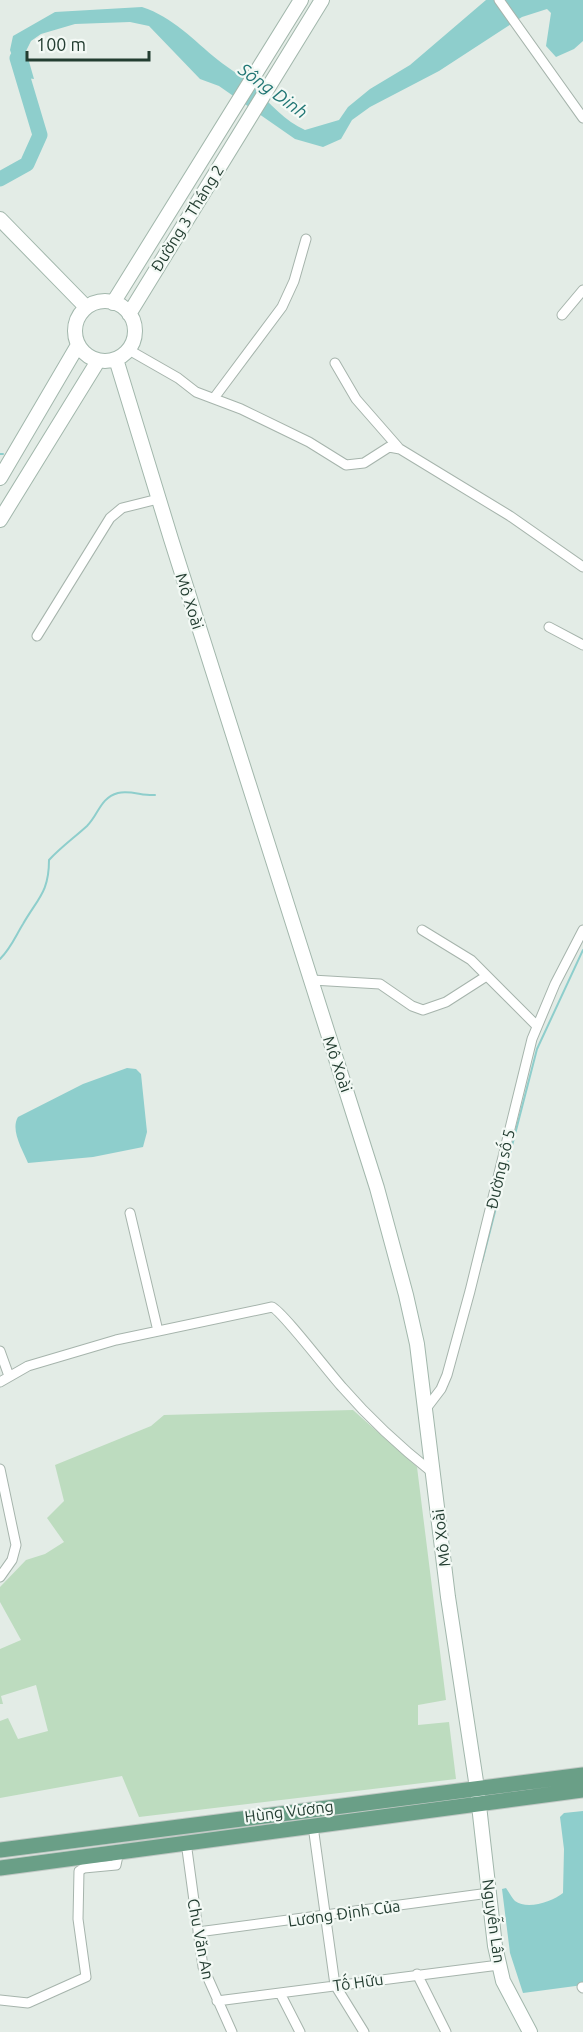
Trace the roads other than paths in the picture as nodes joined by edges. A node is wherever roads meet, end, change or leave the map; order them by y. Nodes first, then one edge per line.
1 (301, 0) edge
2 (322, 0) edge
3 (499, 0) edge
4 (583, 118) edge
5 (0, 219) edge
6 (306, 239) dead end
7 (583, 290) edge
8 (113, 303) junction
9 (86, 307) junction
10 (129, 314) junction
11 (562, 315) dead end
12 (78, 345) junction
13 (129, 350) junction
14 (116, 359) junction
15 (98, 361) junction
16 (334, 363) dead end
17 (214, 398) junction
18 (400, 449) junction
19 (0, 478) edge
20 (159, 499) junction
21 (0, 520) edge
22 (583, 567) edge
23 (549, 627) dead end
24 (37, 636) dead end
25 (583, 645) edge
26 (422, 930) dead end
27 (583, 930) edge
28 (485, 977) junction
29 (312, 980) junction
30 (537, 1026) junction
31 (130, 1213) dead end
32 (158, 1331) junction
33 (0, 1351) edge
34 (9, 1376) junction
35 (0, 1382) edge
36 (425, 1410) junction
37 (0, 1469) edge
38 (433, 1473) junction
39 (0, 1577) edge
40 (583, 1775) edge
41 (477, 1788) junction
42 (583, 1790) edge
43 (479, 1804) junction
44 (313, 1826) junction
45 (186, 1842) junction
46 (0, 1850) edge
47 (119, 1851) junction
48 (0, 1868) edge
49 (489, 1893) junction
50 (324, 1916) junction
51 (198, 1932) junction
52 (500, 1965) junction
53 (417, 1974) junction
54 (335, 1985) junction
55 (280, 1993) junction
56 (0, 2000) edge
57 (217, 2001) junction
58 (228, 2030) edge
59 (300, 2032) edge
60 (364, 2032) edge
61 (446, 2032) edge
62 (530, 2032) edge

1 - 8 main road, Đường 3 Tháng 2
2 - 10 main road, Đường 3 Tháng 2
3 - 4 street
5 - 9 main road
6 - 17 street
7 - 11 street
8 - 9 main road
8 - 10 main road
9 - 12 main road
10 - 13 main road
12 - 15 main road
12 - 19 main road
13 - 14 main road
13 - 17 street
14 - 15 main road
14 - 20 main road, Mô Xoài
15 - 21 main road
16 - 18 street
17 - 18 street
18 - 22 street
20 - 24 street
20 - 29 main road, Mô Xoài
23 - 25 street
26 - 28 street
27 - 30 street, Đường số 5
28 - 29 street
28 - 30 street
29 - 36 main road, Mô Xoài
30 - 36 street, Đường số 5
31 - 32 street
32 - 34 street
32 - 38 street
33 - 34 street
34 - 35 street
36 - 38 main road, Mô Xoài
37 - 39 street
38 - 41 main road, Mô Xoài
40 - 41 main road, Hùng Vương
41 - 43 main road, Mô Xoài
41 - 46 main road, Hùng Vương
42 - 43 main road, Hùng Vương
43 - 44 main road, Hùng Vương
43 - 49 main road, Nguyễn Lân
44 - 45 main road, Hùng Vương
44 - 50 street
45 - 47 main road, Hùng Vương
45 - 51 street, Chu Văn An
47 - 48 main road, Hùng Vương
47 - 56 street
49 - 50 street, Lương Định Của
49 - 52 main road, Nguyễn Lân
50 - 51 street, Lương Định Của
50 - 54 street
51 - 57 street, Chu Văn An
52 - 53 street, Tố Hữu
52 - 62 main road, Nguyễn Lân
53 - 54 street, Tố Hữu
53 - 61 street
54 - 55 street, Tố Hữu
54 - 60 street
55 - 57 street, Tố Hữu
55 - 59 street
57 - 58 street, Chu Văn An

